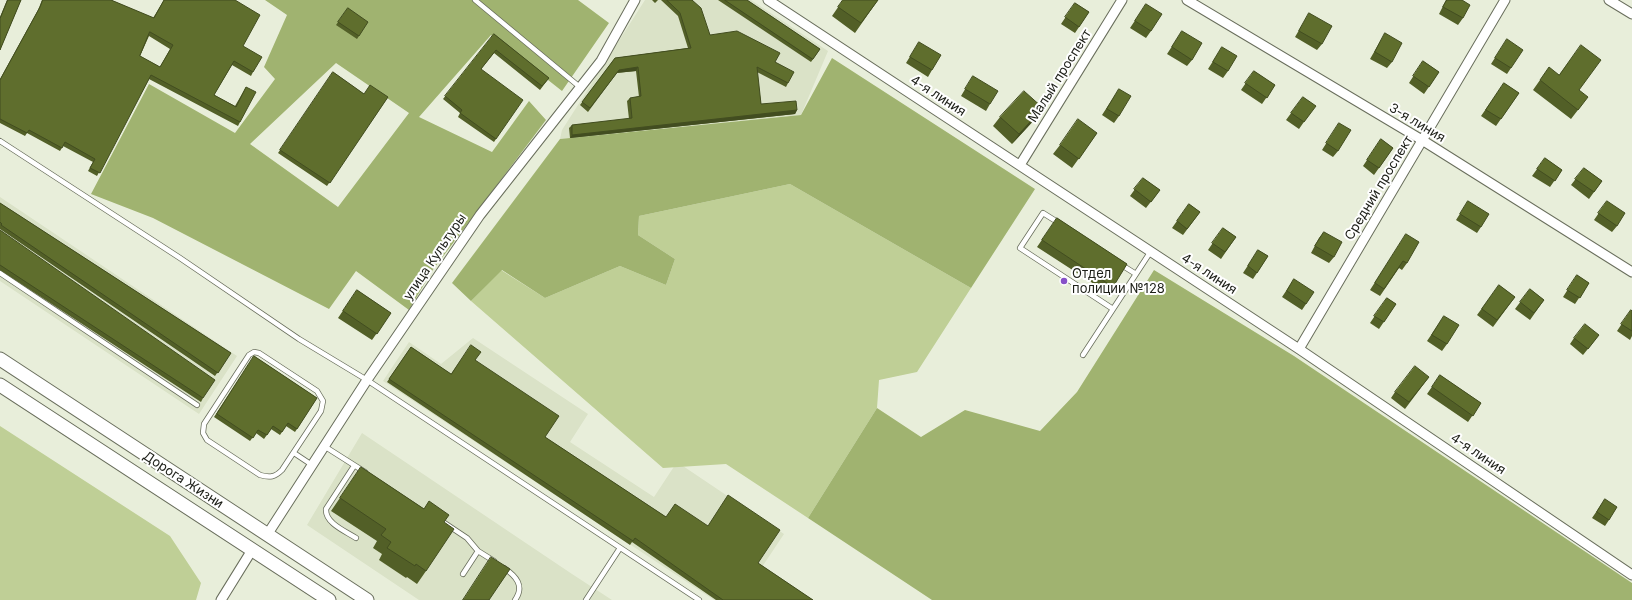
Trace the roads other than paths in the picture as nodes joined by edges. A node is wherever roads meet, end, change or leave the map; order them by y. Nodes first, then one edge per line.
1 (475, 0) edge
2 (635, 0) edge
3 (768, 0) edge
4 (1122, 0) edge
5 (1187, 0) edge
6 (1505, 0) edge
7 (1609, 0) edge
8 (1632, 14) edge
9 (581, 88) junction
10 (1422, 140) junction
11 (0, 141) edge
12 (1020, 165) junction
13 (1063, 226) edge
14 (1151, 251) junction
15 (1116, 261) edge
16 (1632, 272) edge
17 (0, 273) edge
18 (1136, 274) junction
19 (1113, 309) junction
20 (1299, 349) junction
21 (1083, 355) dead end
22 (0, 359) edge
23 (367, 380) junction
24 (0, 385) edge
25 (197, 405) dead end
26 (324, 446) junction
27 (294, 453) junction
28 (312, 465) junction
29 (354, 466) junction
30 (373, 477) edge
31 (435, 517) edge
32 (267, 535) junction
33 (356, 538) dead end
34 (620, 548) junction
35 (252, 550) junction
36 (478, 551) junction
37 (463, 574) dead end
38 (1632, 574) edge
39 (221, 600) edge
40 (329, 600) edge
41 (367, 600) edge
42 (515, 600) edge
43 (586, 600) edge
44 (700, 600) edge

1 - 9 lane
2 - 9 street, улица Культуры
3 - 12 street, 4-я линия
4 - 12 street, Малый проспект
5 - 10 street, 3-я линия
6 - 10 street, Средний проспект
7 - 8 street
9 - 23 street, улица Культуры
10 - 16 street, 3-я линия
10 - 20 street, Средний проспект
11 - 23 lane
12 - 14 street, 4-я линия
13 - 19 lane
14 - 18 lane
14 - 20 street, 4-я линия
15 - 18 lane
17 - 25 lane
18 - 19 lane
19 - 21 lane
20 - 38 street, 4-я линия
22 - 32 main road, Дорога Жизни
23 - 26 street, улица Культуры
23 - 34 lane
24 - 35 main road, Дорога Жизни
26 - 28 street, улица Культуры
26 - 29 lane
27 - 27 lane
27 - 28 lane
28 - 32 street, улица Культуры
29 - 30 lane
29 - 33 lane
31 - 36 lane
32 - 41 main road, Дорога Жизни
34 - 43 lane
34 - 44 lane
35 - 39 street
35 - 40 main road, Дорога Жизни
36 - 37 lane
36 - 42 lane

